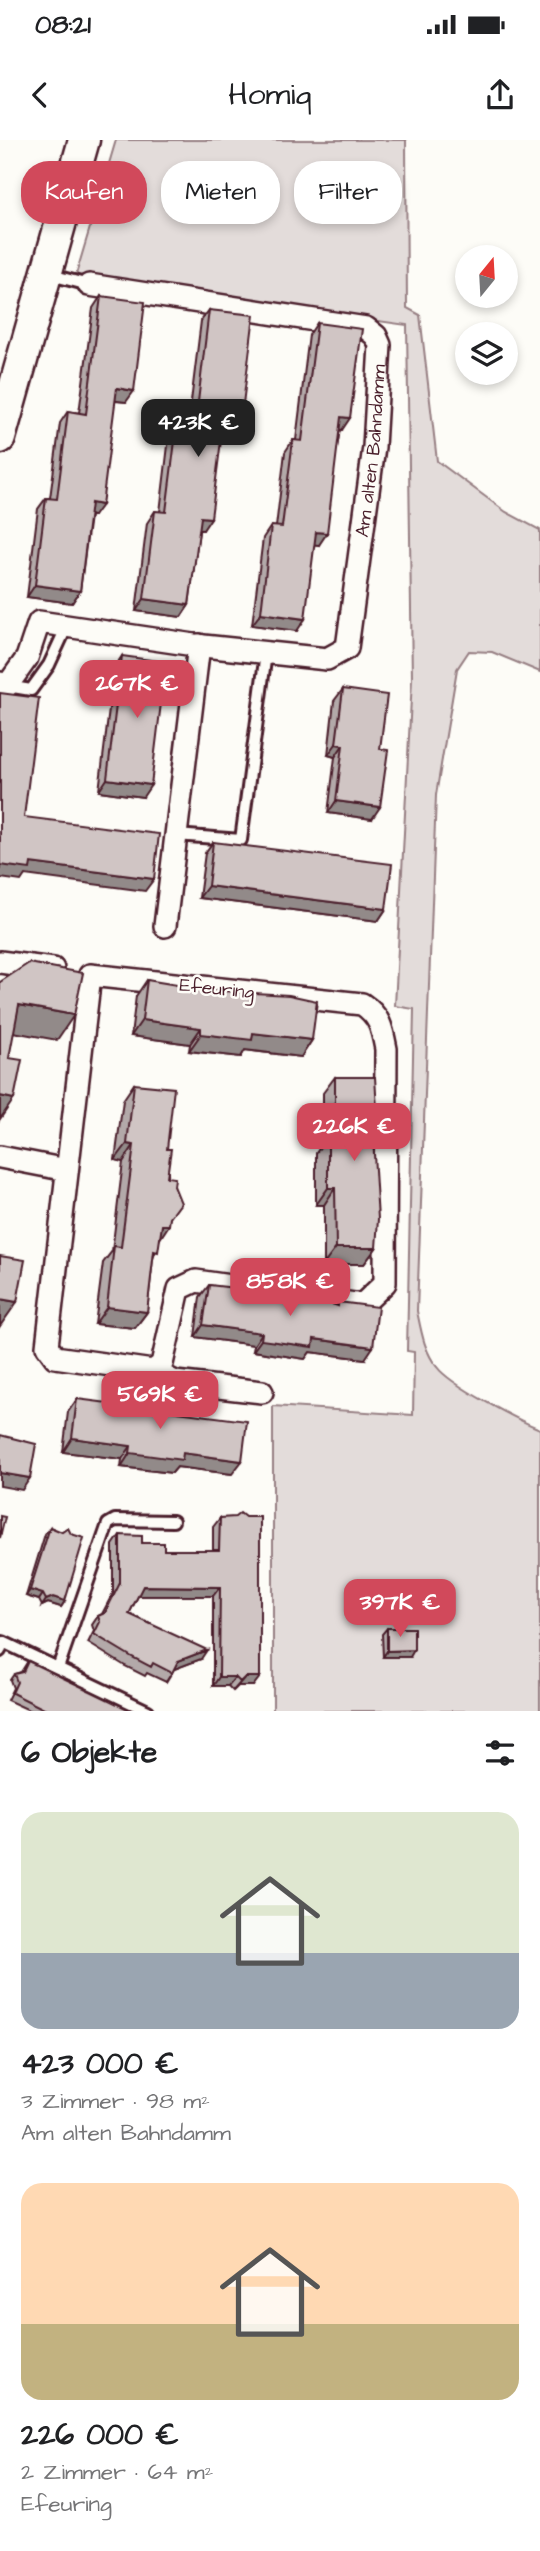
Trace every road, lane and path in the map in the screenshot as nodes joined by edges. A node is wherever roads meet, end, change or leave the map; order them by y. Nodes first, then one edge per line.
1 (85, 140) edge
2 (47, 274) junction
3 (89, 285) joint
4 (0, 438) edge
5 (199, 645) junction
6 (266, 653) junction
7 (4, 684) edge
8 (176, 835) junction
9 (165, 926) dead end
10 (0, 962) edge
11 (90, 975) junction
12 (0, 1157) edge
13 (68, 1170) junction
14 (153, 1371) junction
15 (262, 1392) dead end
16 (173, 1521) dead end
17 (0, 1651) edge
18 (58, 1668) junction
19 (148, 1711) edge

1 - 2 main road
2 - 3 lane
2 - 4 main road
3 - 6 street, Am alten Bahndamm
5 - 6 street, Am alten Bahndamm
5 - 7 street, Am alten Bahndamm
5 - 8 street
6 - 8 lane
8 - 9 street
10 - 11 street
11 - 13 street
11 - 14 street, Efeuring
12 - 13 street
13 - 14 street
14 - 15 street
16 - 18 lane
17 - 18 lane
18 - 19 lane

